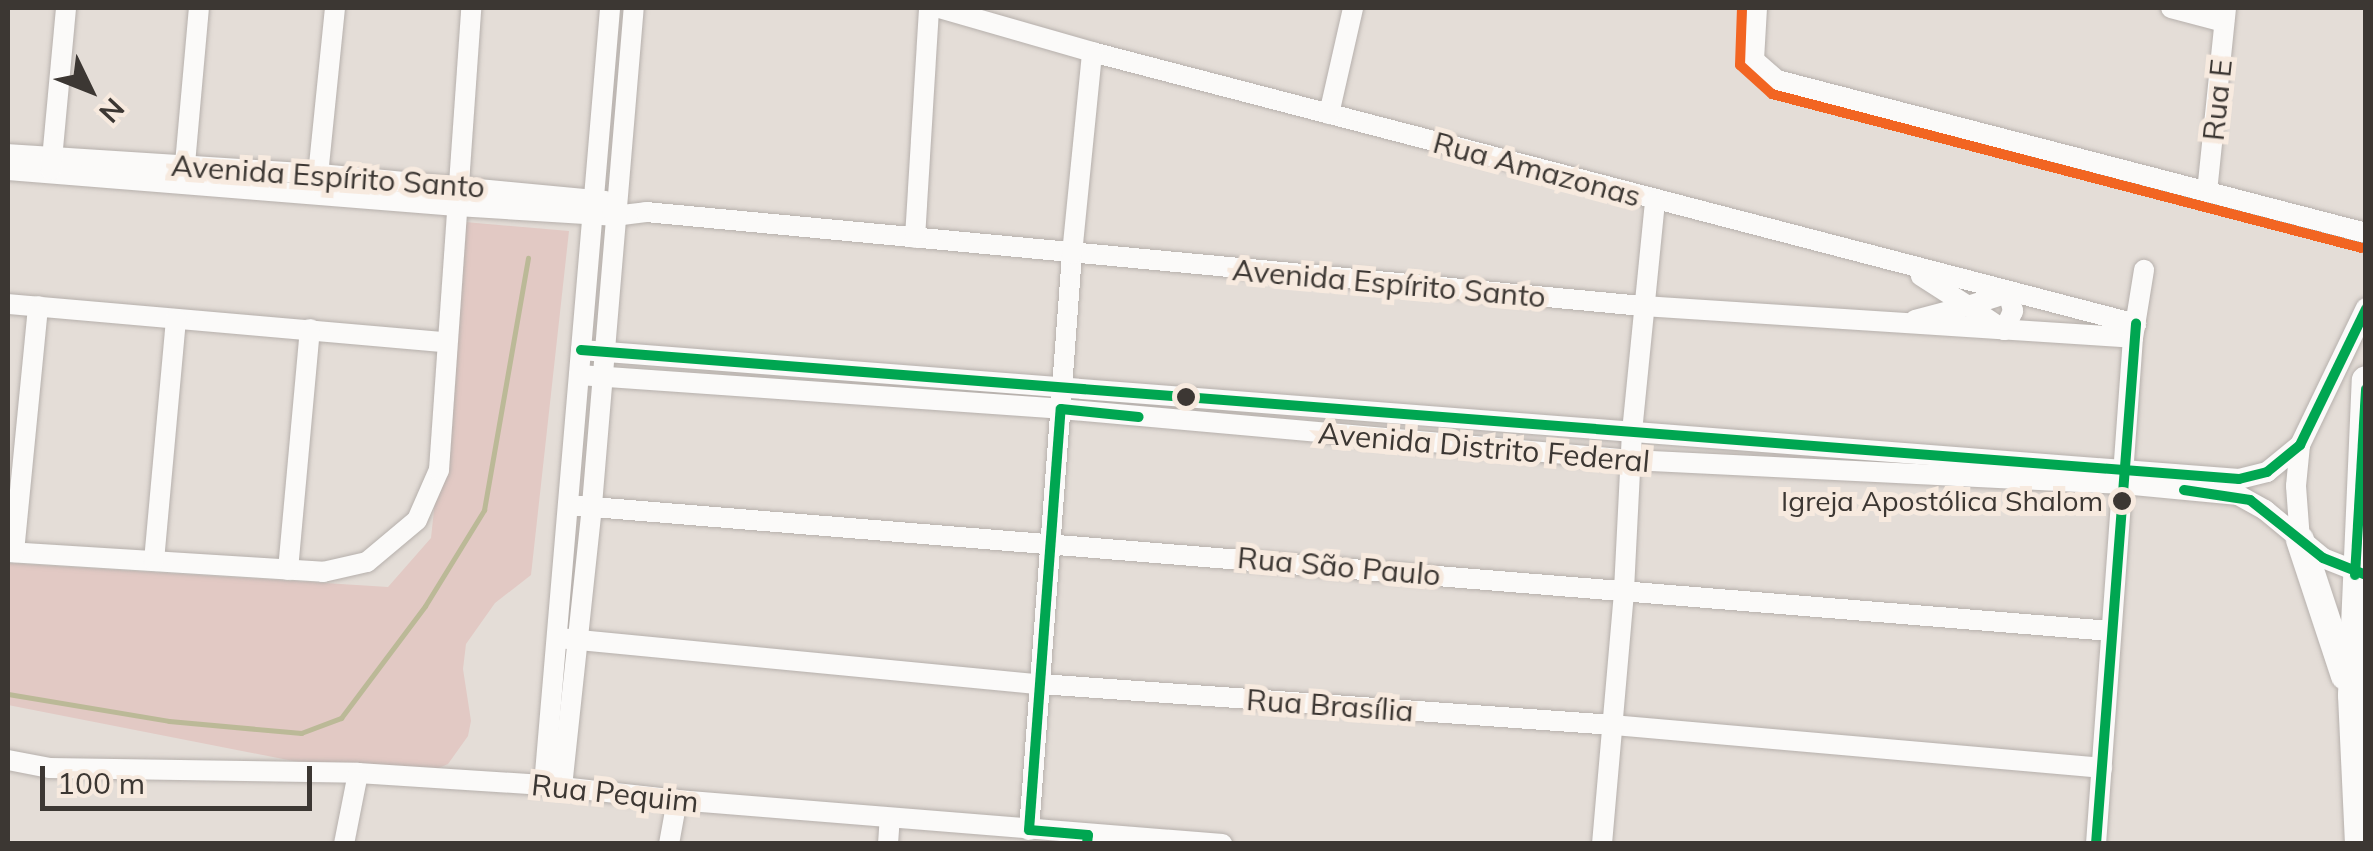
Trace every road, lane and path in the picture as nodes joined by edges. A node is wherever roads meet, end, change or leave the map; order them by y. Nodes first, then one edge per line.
1 (66, 8) edge
2 (199, 8) edge
3 (335, 8) edge
4 (472, 8) edge
5 (610, 8) edge
6 (634, 8) edge
7 (929, 8) edge
8 (940, 8) edge
9 (1353, 8) edge
10 (1757, 8) edge
11 (2170, 8) edge
12 (2225, 15) edge
13 (1092, 52) junction
14 (1328, 114) junction
15 (8, 154) edge
16 (186, 164) junction
17 (52, 165) junction
18 (8, 170) edge
19 (318, 183) junction
20 (2208, 192) junction
21 (458, 195) junction
22 (1656, 200) junction
23 (592, 207) junction
24 (615, 209) junction
25 (2366, 233) edge
26 (916, 238) junction
27 (1072, 254) junction
28 (1899, 263) junction
29 (2144, 270) dead end
30 (2008, 293) junction
31 (8, 304) edge
32 (38, 306) junction
33 (1643, 306) junction
34 (1968, 306) junction
35 (2366, 308) edge
36 (176, 319) junction
37 (1899, 324) junction
38 (310, 330) junction
39 (2004, 330) junction
40 (2134, 331) junction
41 (446, 342) junction
42 (581, 350) junction
43 (606, 352) junction
44 (578, 375) junction
45 (604, 377) junction
46 (2366, 380) edge
47 (1063, 385) junction
48 (1062, 409) junction
49 (1632, 432) junction
50 (2300, 445) junction
51 (1631, 460) junction
52 (2123, 476) junction
53 (568, 505) junction
54 (592, 505) junction
55 (2300, 540) junction
56 (1052, 541) junction
57 (11, 552) edge
58 (154, 561) junction
59 (288, 570) junction
60 (2360, 575) edge
61 (1624, 590) junction
62 (2110, 631) junction
63 (568, 639) junction
64 (1040, 684) junction
65 (2352, 695) junction
66 (1613, 725) junction
67 (8, 760) edge
68 (2102, 768) junction
69 (358, 773) junction
70 (553, 786) junction
71 (677, 800) junction
72 (890, 818) junction
73 (1029, 830) junction
74 (1088, 839) edge
75 (344, 844) edge
76 (669, 844) edge
77 (888, 844) edge
78 (1222, 844) edge
79 (1602, 844) edge
80 (2096, 844) edge
81 (2360, 844) edge

1 - 17 street
2 - 16 street
3 - 19 street
4 - 21 street
5 - 23 street
6 - 24 street
7 - 26 street
8 - 13 street, Rua Amazonas
9 - 14 street
10 - 20 street
11 - 12 street
12 - 20 street, Rua E
13 - 14 street, Rua Amazonas
13 - 27 street
14 - 22 street, Rua Amazonas
15 - 17 street, Avenida Espírito Santo
16 - 17 street, Avenida Espírito Santo
16 - 19 street, Avenida Espírito Santo
17 - 18 street, Avenida Espírito Santo
17 - 19 street, Avenida Espírito Santo
19 - 21 street, Avenida Espírito Santo
20 - 25 street
21 - 23 street, Avenida Espírito Santo
21 - 41 street
22 - 28 street, Rua Amazonas
22 - 33 street
23 - 24 street, Avenida Espírito Santo
23 - 42 street
24 - 26 street, Avenida Espírito Santo
24 - 43 street
26 - 27 street, Avenida Espírito Santo
27 - 33 street, Avenida Espírito Santo
27 - 47 street
28 - 30 street, Rua Amazonas
28 - 34 street
29 - 40 street
30 - 34 street
30 - 39 street
30 - 40 street, Rua Amazonas
31 - 32 street
32 - 36 street
32 - 57 street
33 - 37 street, Avenida Espírito Santo
33 - 49 street
34 - 37 street
34 - 39 street
35 - 50 street, Avenida Distrito Federal
36 - 38 street
36 - 58 street
37 - 39 street, Avenida Espírito Santo
38 - 41 street
38 - 59 street
39 - 40 street, Avenida Espírito Santo
40 - 52 street
41 - 59 street
42 - 43 street, Avenida Distrito Federal
42 - 44 street
43 - 45 street
43 - 47 street, Avenida Distrito Federal
44 - 45 street, Avenida Distrito Federal
44 - 53 street
45 - 48 street, Avenida Distrito Federal
45 - 54 street
46 - 60 street
47 - 48 street
47 - 49 street, Avenida Distrito Federal
48 - 51 street, Avenida Distrito Federal
48 - 56 street
49 - 51 street
49 - 52 street, Avenida Distrito Federal
50 - 52 street, Avenida Distrito Federal
50 - 55 street
51 - 52 street, Avenida Distrito Federal
51 - 61 street
52 - 55 street, Avenida Distrito Federal
52 - 62 street
53 - 54 street, Rua São Paulo
53 - 63 street
54 - 56 street, Rua São Paulo
54 - 63 street
55 - 60 street, Avenida Distrito Federal
55 - 65 street
56 - 61 street, Rua São Paulo
56 - 64 street
57 - 58 street
58 - 59 street
60 - 65 street
61 - 62 street, Rua São Paulo
61 - 66 street
62 - 68 street
63 - 64 street, Rua Brasília
63 - 70 street
64 - 66 street, Rua Brasília
64 - 73 street
65 - 81 street
66 - 68 street, Rua Brasília
66 - 79 street
67 - 69 street, Rua Pequim
68 - 80 street
69 - 70 street, Rua Pequim
69 - 75 street
70 - 71 street, Rua Pequim
71 - 72 street, Rua Pequim
71 - 76 street
72 - 73 street, Rua Pequim
72 - 77 street
73 - 74 street, Rua Pequim
74 - 78 street, Rua Pequim

